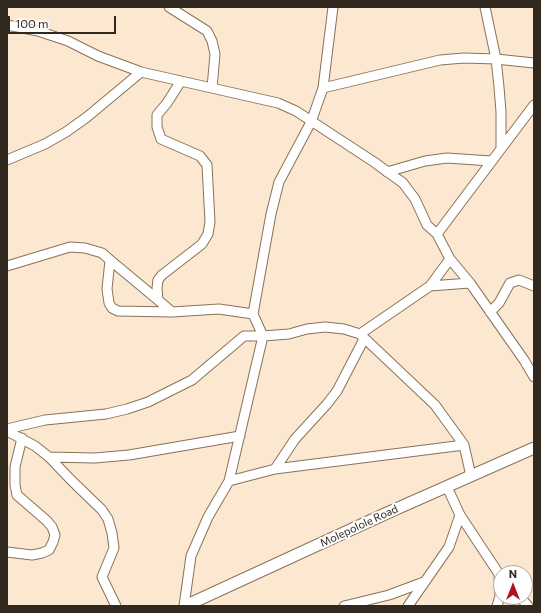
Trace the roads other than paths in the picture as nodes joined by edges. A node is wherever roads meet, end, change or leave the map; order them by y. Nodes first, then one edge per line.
1 (169, 7) edge
2 (332, 7) edge
3 (485, 7) edge
4 (7, 24) edge
5 (496, 59) junction
6 (534, 63) edge
7 (141, 72) junction
8 (181, 81) junction
9 (212, 88) junction
10 (323, 88) junction
11 (534, 105) edge
12 (311, 122) junction
13 (501, 147) junction
14 (7, 160) edge
15 (491, 161) junction
16 (388, 172) junction
17 (437, 234) junction
18 (450, 258) junction
19 (110, 260) junction
20 (7, 266) edge
21 (470, 283) junction
22 (430, 286) junction
23 (534, 286) edge
24 (158, 300) junction
25 (172, 312) junction
26 (490, 312) junction
27 (253, 314) junction
28 (263, 336) junction
29 (362, 337) junction
30 (534, 377) edge
31 (7, 430) edge
32 (240, 436) junction
33 (22, 438) junction
34 (464, 445) junction
35 (534, 448) edge
36 (49, 457) junction
37 (275, 469) junction
38 (471, 476) junction
39 (229, 481) junction
40 (447, 487) junction
41 (460, 515) junction
42 (7, 552) edge
43 (493, 565) edge
44 (424, 582) junction
45 (534, 605) edge
46 (116, 606) edge
47 (185, 606) edge
48 (344, 606) edge
49 (408, 606) edge
50 (528, 606) edge

1 - 9 street
2 - 10 street
3 - 5 street
4 - 7 street
5 - 6 street
5 - 10 street
5 - 13 street
7 - 8 street
7 - 14 street
8 - 9 street
8 - 24 street
9 - 12 street
10 - 12 street
11 - 13 street
12 - 16 street
12 - 27 street
13 - 15 street
15 - 16 street
15 - 17 street
16 - 17 street
17 - 18 street
18 - 21 street
18 - 22 street
19 - 20 street
19 - 24 street
19 - 25 street
21 - 22 street
21 - 26 street
22 - 29 street
23 - 26 street
24 - 25 street
25 - 27 street
26 - 30 street
27 - 28 street
28 - 29 street
28 - 31 street
28 - 32 street
29 - 34 street
29 - 37 street
31 - 33 street
32 - 36 street
32 - 39 street
33 - 36 street
33 - 42 street
34 - 37 street
34 - 38 street
35 - 38 main road, Molepolole Road
36 - 46 street
37 - 39 street
38 - 40 main road, Molepolole Road
39 - 47 street
40 - 41 street
40 - 47 main road, Molepolole Road
41 - 43 street
41 - 44 street
44 - 48 street
44 - 49 street
45 - 50 street

